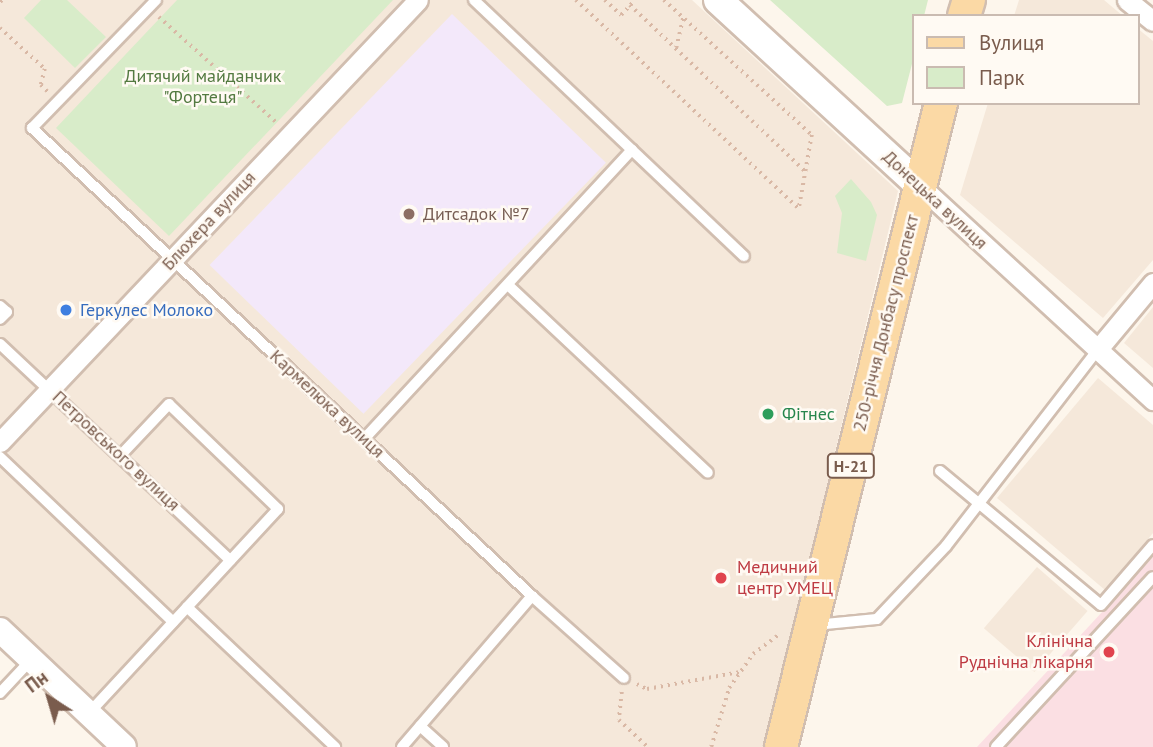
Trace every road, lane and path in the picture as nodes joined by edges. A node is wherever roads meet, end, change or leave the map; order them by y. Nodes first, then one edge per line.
1 (156, 0) edge
2 (418, 0) edge
3 (474, 0) edge
4 (577, 0) edge
5 (604, 0) edge
6 (635, 0) edge
7 (664, 0) edge
8 (718, 0) edge
9 (1127, 0) edge
10 (630, 5) junction
11 (155, 13) dead end
12 (682, 17) junction
13 (1153, 21) edge
14 (676, 48) junction
15 (941, 105) edge
16 (290, 135) junction
17 (632, 150) junction
18 (807, 173) junction
19 (919, 185) junction
20 (744, 256) dead end
21 (171, 260) junction
22 (1153, 283) edge
23 (508, 285) junction
24 (0, 306) edge
25 (0, 319) edge
26 (0, 344) edge
27 (1098, 349) junction
28 (50, 389) junction
29 (1153, 400) edge
30 (2, 437) edge
31 (365, 438) junction
32 (121, 455) junction
33 (0, 457) edge
34 (940, 471) dead end
35 (708, 473) dead end
36 (978, 501) junction
37 (1153, 545) edge
38 (230, 560) junction
39 (1153, 578) edge
40 (531, 596) junction
41 (187, 607) junction
42 (173, 622) junction
43 (811, 625) junction
44 (0, 630) edge
45 (780, 634) dead end
46 (31, 659) junction
47 (740, 672) junction
48 (624, 678) junction
49 (0, 693) edge
50 (88, 713) junction
51 (420, 726) junction
52 (124, 747) edge
53 (335, 747) edge
54 (401, 747) edge
55 (443, 747) edge
56 (648, 747) edge
57 (710, 747) edge
58 (781, 747) edge
59 (996, 747) edge

1 - 21 lane, Кармелюка вулиця
2 - 16 street, Блюхера вулиця
3 - 17 lane
4 - 18 path
5 - 10 path
6 - 10 path
7 - 12 path
8 - 19 main road, Донецька вулиця
9 - 13 street
10 - 14 path
11 - 16 path
12 - 14 path
12 - 18 path
14 - 18 path
15 - 19 main road, 250-річчя Донбасу проспект / Н-21
16 - 21 street, Блюхера вулиця
17 - 20 lane
17 - 23 lane
19 - 27 street, Донецька вулиця
19 - 43 main road, 250-річчя Донбасу проспект / Н-21
21 - 28 street, Блюхера вулиця
21 - 31 lane, Кармелюка вулиця
22 - 27 street
23 - 31 lane
23 - 35 lane
24 - 25 lane
26 - 28 lane, Петровського вулиця
27 - 29 street, Донецька вулиця
27 - 36 lane
28 - 30 street, Блюхера вулиця
28 - 32 lane, Петровського вулиця
31 - 40 lane, Кармелюка вулиця
32 - 38 lane, Петровського вулиця
32 - 38 lane
33 - 42 lane
34 - 36 lane
36 - 37 lane
36 - 43 lane
38 - 41 lane
39 - 59 lane
40 - 48 lane, Кармелюка вулиця
40 - 51 lane
41 - 42 lane
41 - 53 lane
42 - 50 lane
43 - 58 main road, 250-річчя Донбасу проспект / Н-21
44 - 46 street
45 - 47 path
46 - 49 lane
46 - 50 street
47 - 48 path
47 - 57 path
48 - 56 path
50 - 52 street
51 - 54 lane
51 - 55 lane

